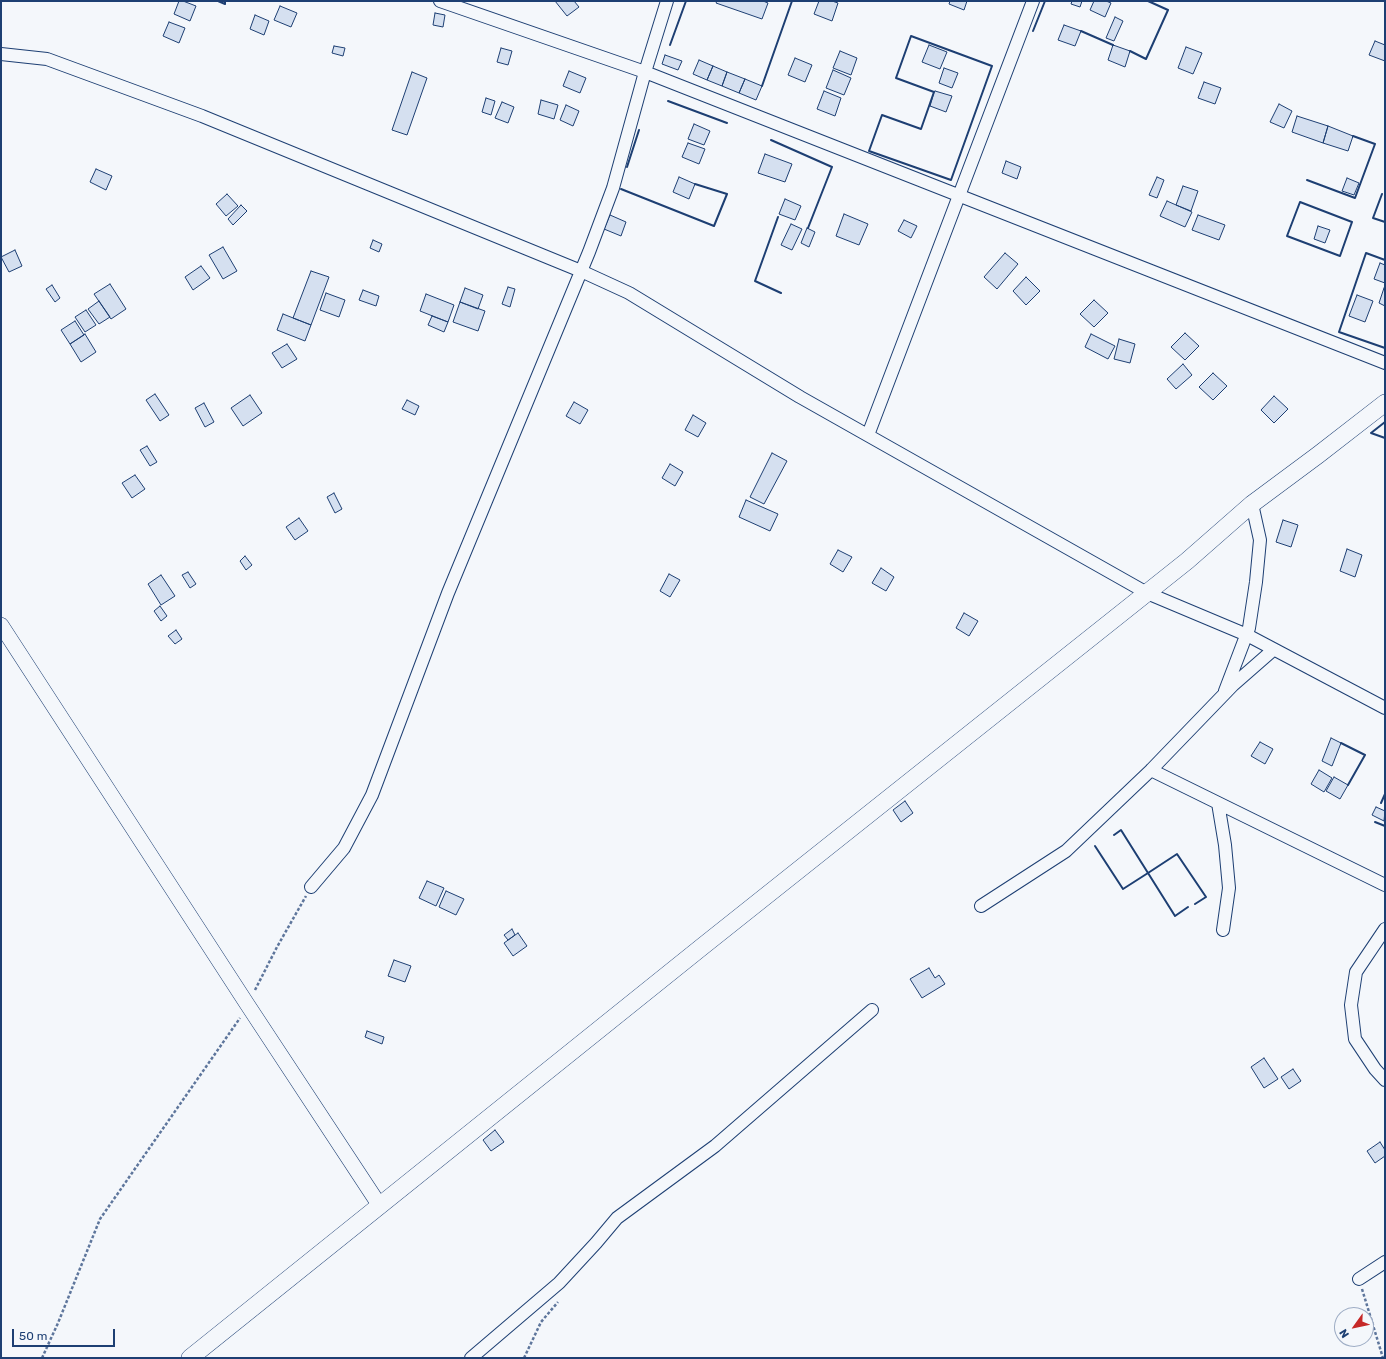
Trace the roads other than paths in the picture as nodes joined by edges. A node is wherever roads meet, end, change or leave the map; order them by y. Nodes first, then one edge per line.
1 (440, 1) edge
2 (667, 1) edge
3 (1034, 1) edge
4 (1, 54) edge
5 (645, 72) junction
6 (959, 195) junction
7 (581, 271) junction
8 (1385, 363) edge
9 (1385, 403) edge
10 (868, 435) junction
11 (1252, 504) junction
12 (1147, 593) junction
13 (1, 625) edge
14 (1247, 635) junction
15 (1273, 650) junction
16 (1224, 694) junction
17 (1385, 708) edge
18 (1152, 770) junction
19 (1218, 803) junction
20 (1385, 885) edge
21 (311, 887) road end
22 (981, 906) dead end
23 (1385, 929) edge
24 (1223, 930) dead end
25 (872, 1010) dead end
26 (1385, 1080) edge
27 (380, 1206) junction
28 (1385, 1262) edge
29 (1359, 1279) road end
30 (190, 1358) edge
31 (471, 1358) edge

1 - 5 street
2 - 5 street
3 - 6 street
4 - 7 street
5 - 6 street
5 - 7 street
6 - 8 street
6 - 10 street
7 - 10 street
7 - 21 street
9 - 11 main road
10 - 12 street
11 - 12 main road
11 - 14 street
12 - 14 street
12 - 27 main road
13 - 27 street
14 - 15 street
14 - 16 street
15 - 16 street
15 - 17 street
16 - 18 street
18 - 19 street
18 - 22 street
19 - 20 street
19 - 24 street
23 - 26 street
25 - 31 street
27 - 30 main road
28 - 29 street

